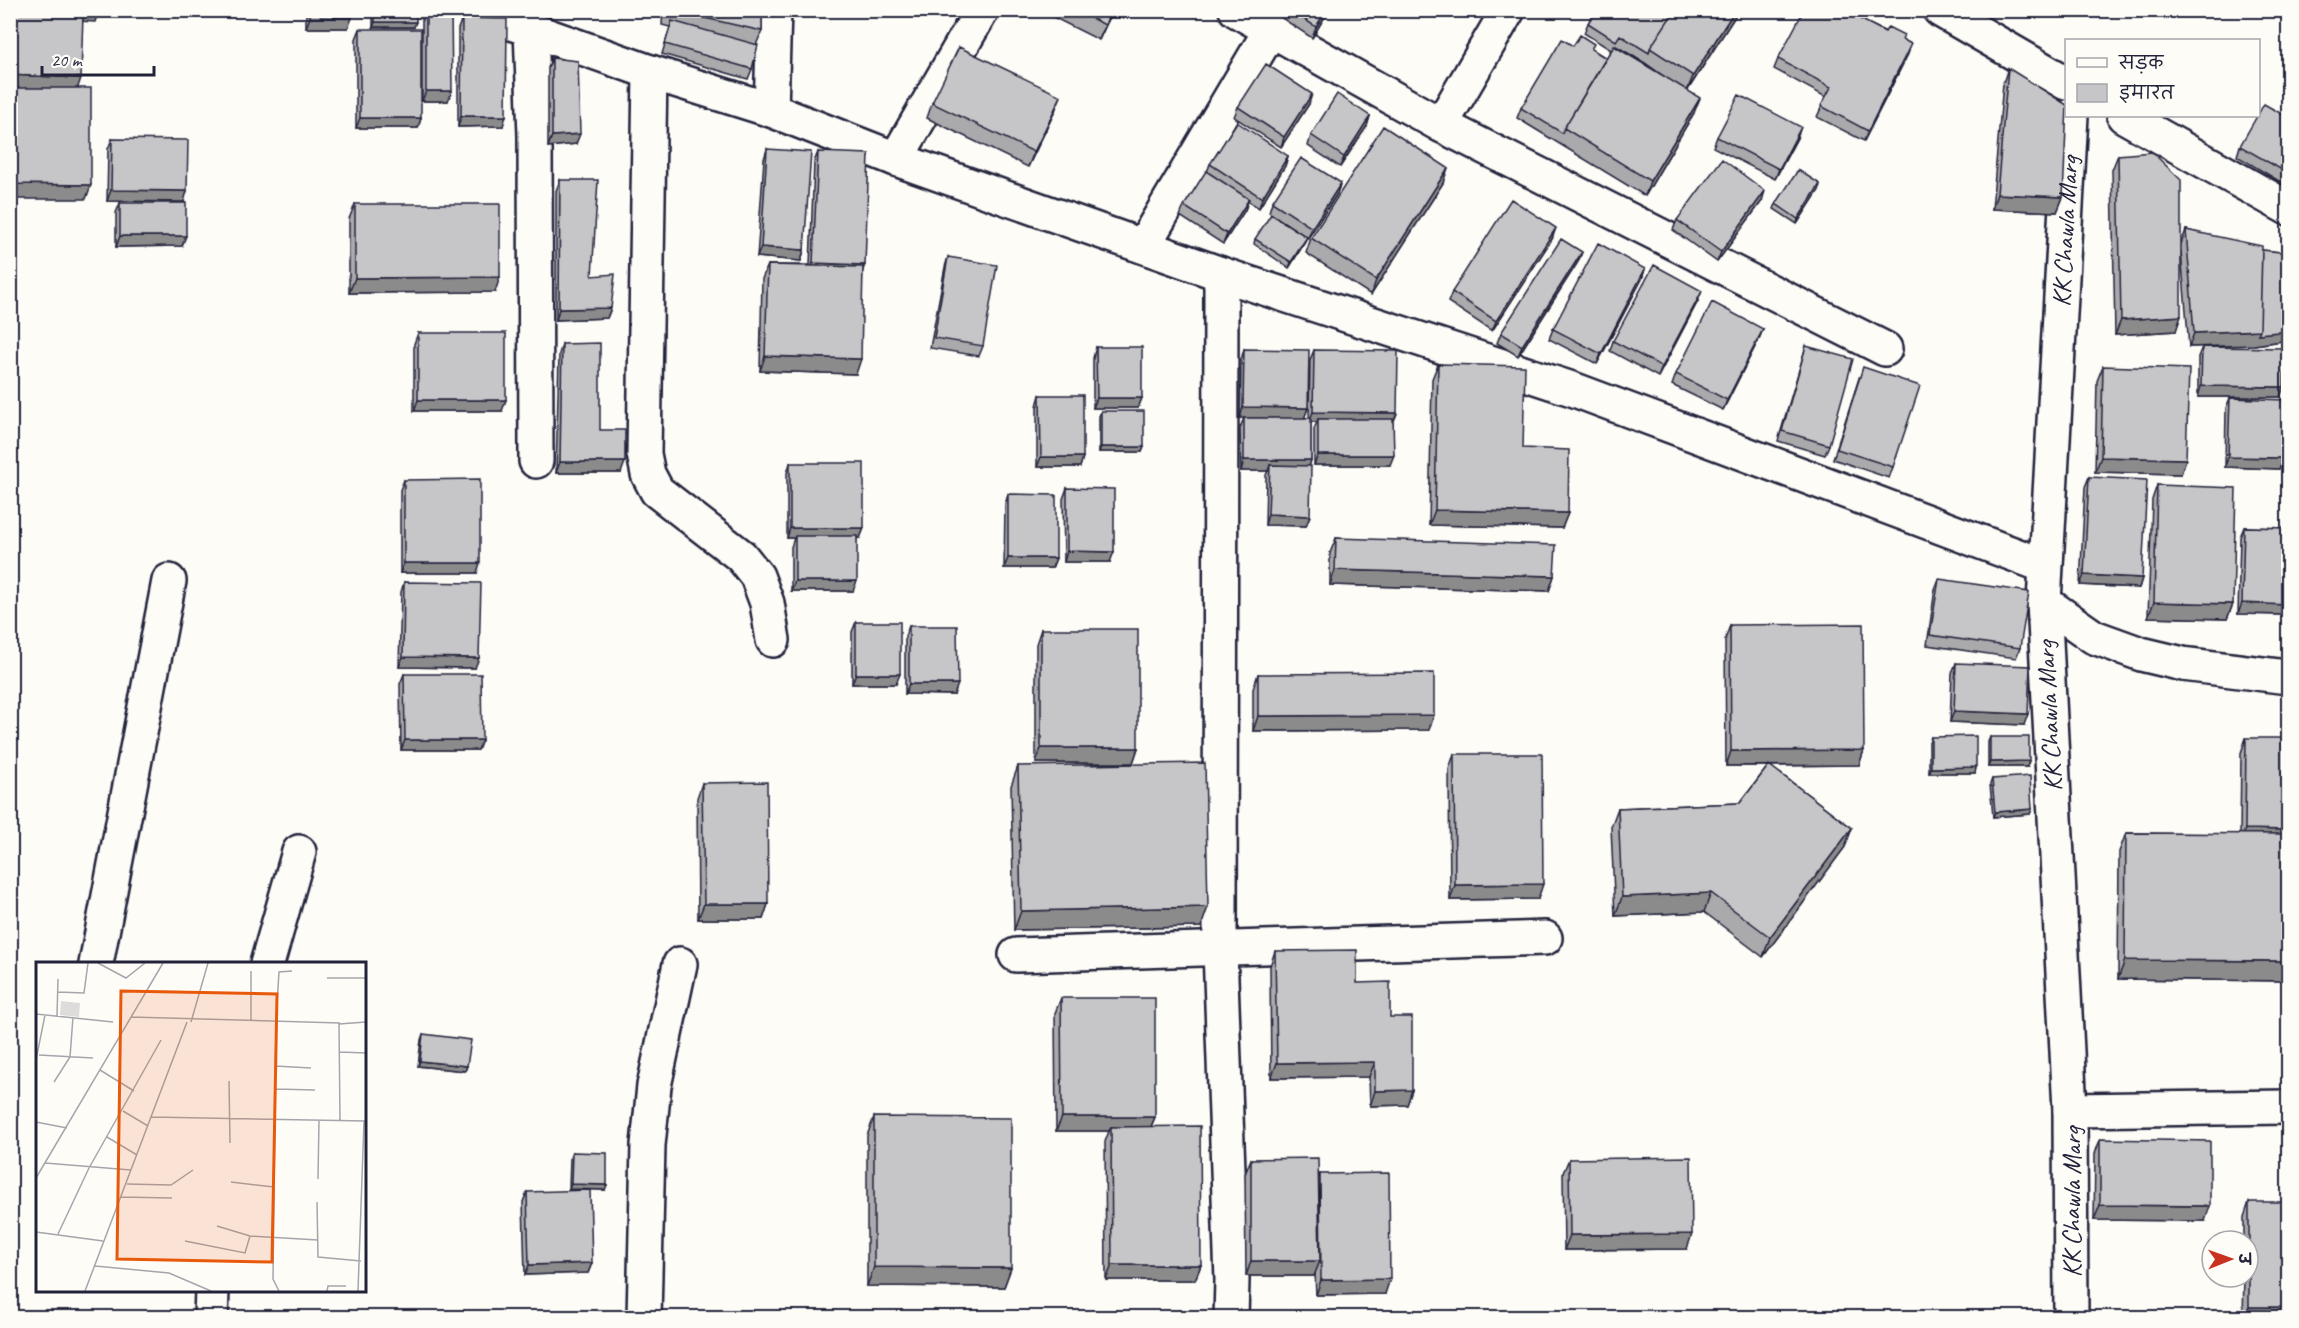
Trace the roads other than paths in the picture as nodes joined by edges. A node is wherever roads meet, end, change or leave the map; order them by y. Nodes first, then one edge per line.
1 (475, 10) edge
2 (774, 10) edge
3 (982, 10) edge
4 (1236, 10) edge
5 (1508, 10) edge
6 (1940, 10) edge
7 (531, 30) junction
8 (1270, 31) junction
9 (650, 72) junction
10 (2065, 82) edge
11 (771, 110) junction
12 (2071, 117) edge
13 (2126, 117) edge
14 (1440, 125) junction
15 (896, 159) junction
16 (2289, 208) edge
17 (1143, 246) junction
18 (1221, 274) junction
19 (1885, 349) dead end
20 (536, 462) dead end
21 (2045, 566) junction
22 (169, 581) dead end
23 (2044, 602) junction
24 (773, 640) dead end
25 (2289, 677) edge
26 (299, 852) dead end
27 (1545, 938) dead end
28 (1220, 950) junction
29 (1016, 955) dead end
30 (96, 962) edge
31 (267, 962) edge
32 (680, 964) dead end
33 (2289, 1107) edge
34 (2070, 1110) junction
35 (212, 1292) edge
36 (211, 1317) edge
37 (644, 1317) edge
38 (1231, 1317) edge
39 (2071, 1317) edge

1 - 7 street
2 - 11 street
3 - 15 street
4 - 8 street
5 - 14 street
6 - 10 street
7 - 9 street
7 - 20 street
8 - 14 street
8 - 17 street
9 - 11 street
9 - 24 street
11 - 15 street
12 - 21 street, KK Chawla Marg
13 - 16 street
14 - 19 street
15 - 17 street
17 - 18 street
18 - 21 street
18 - 28 street
21 - 23 street, KK Chawla Marg
22 - 30 street
23 - 25 street
23 - 34 street, KK Chawla Marg
26 - 31 street
27 - 28 street
28 - 29 street
28 - 38 street
32 - 37 street
33 - 34 street
34 - 39 street, KK Chawla Marg
35 - 36 street

